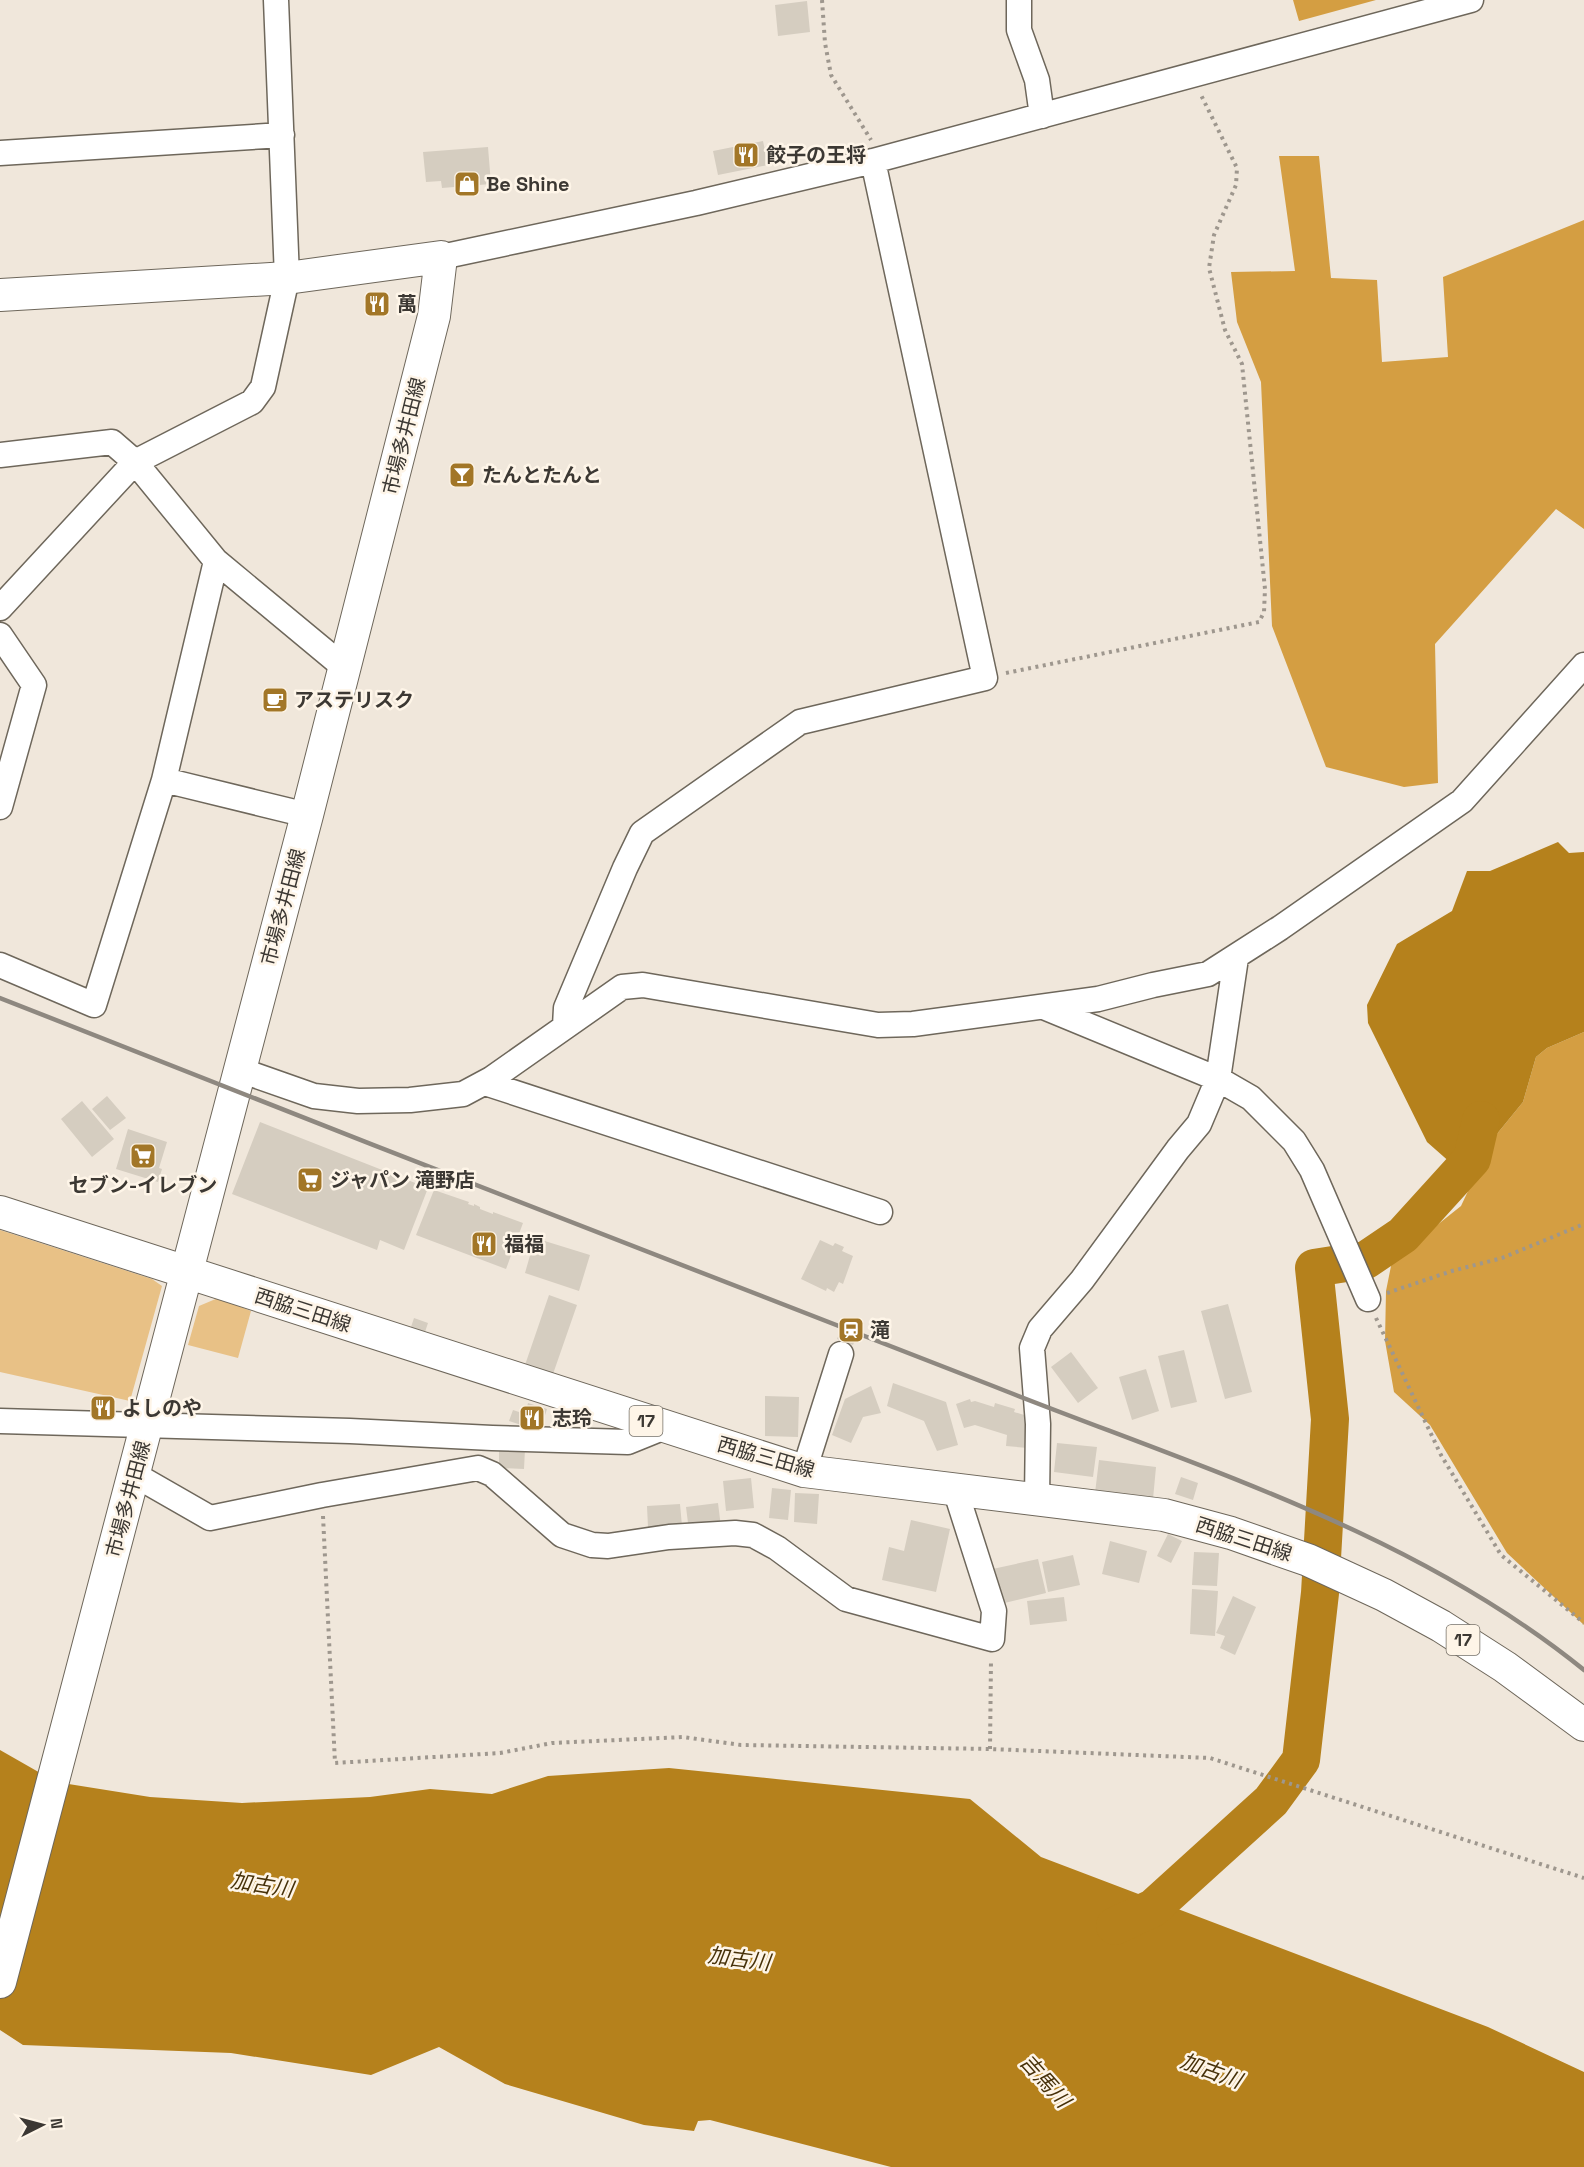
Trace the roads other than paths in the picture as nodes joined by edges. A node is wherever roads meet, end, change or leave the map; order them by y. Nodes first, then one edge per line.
1 (276, 0) edge
2 (1019, 0) edge
3 (1471, 0) edge
4 (1042, 116) junction
5 (282, 135) junction
6 (0, 153) edge
7 (878, 160) junction
8 (441, 257) junction
9 (287, 278) junction
10 (0, 295) edge
11 (0, 455) edge
12 (135, 462) junction
13 (216, 561) junction
14 (0, 609) edge
15 (0, 635) edge
16 (1584, 666) edge
17 (345, 668) junction
18 (164, 780) junction
19 (0, 807) edge
20 (307, 815) junction
21 (1236, 958) junction
22 (0, 965) edge
23 (1043, 1007) junction
24 (566, 1026) junction
25 (240, 1070) junction
26 (1218, 1079) junction
27 (485, 1083) junction
28 (0, 1212) edge
29 (880, 1212) dead end
30 (188, 1272) junction
31 (1368, 1299) road end
32 (841, 1354) dead end
33 (0, 1421) edge
34 (148, 1426) junction
35 (665, 1427) junction
36 (804, 1471) junction
37 (135, 1476) junction
38 (955, 1489) junction
39 (1037, 1499) junction
40 (1584, 1725) edge
41 (0, 1982) edge

1 - 5 street
2 - 4 street
3 - 4 street
4 - 7 street
5 - 6 street
5 - 9 street
7 - 8 street
7 - 24 street
8 - 9 main road
8 - 17 main road, 市場多井田線
9 - 10 main road
9 - 12 street
11 - 12 street
12 - 13 street
12 - 14 street
13 - 17 street
13 - 18 street
15 - 19 street
16 - 21 street
17 - 20 main road, 市場多井田線
18 - 20 street
18 - 22 street
20 - 25 main road, 市場多井田線
21 - 23 street
21 - 26 street
23 - 24 street
23 - 26 street
24 - 27 street
25 - 27 street
25 - 30 main road, 市場多井田線
26 - 31 street
26 - 39 street
27 - 29 street
28 - 30 main road, 西脇三田線 / 17
30 - 34 main road, 市場多井田線
30 - 35 main road, 西脇三田線 / 17
32 - 36 street
33 - 34 street
34 - 35 street
34 - 37 main road, 市場多井田線
35 - 36 main road, 西脇三田線 / 17
36 - 38 main road, 西脇三田線 / 17
37 - 38 street
37 - 41 main road, 市場多井田線
38 - 39 main road, 西脇三田線 / 17
39 - 40 main road, 西脇三田線 / 17

